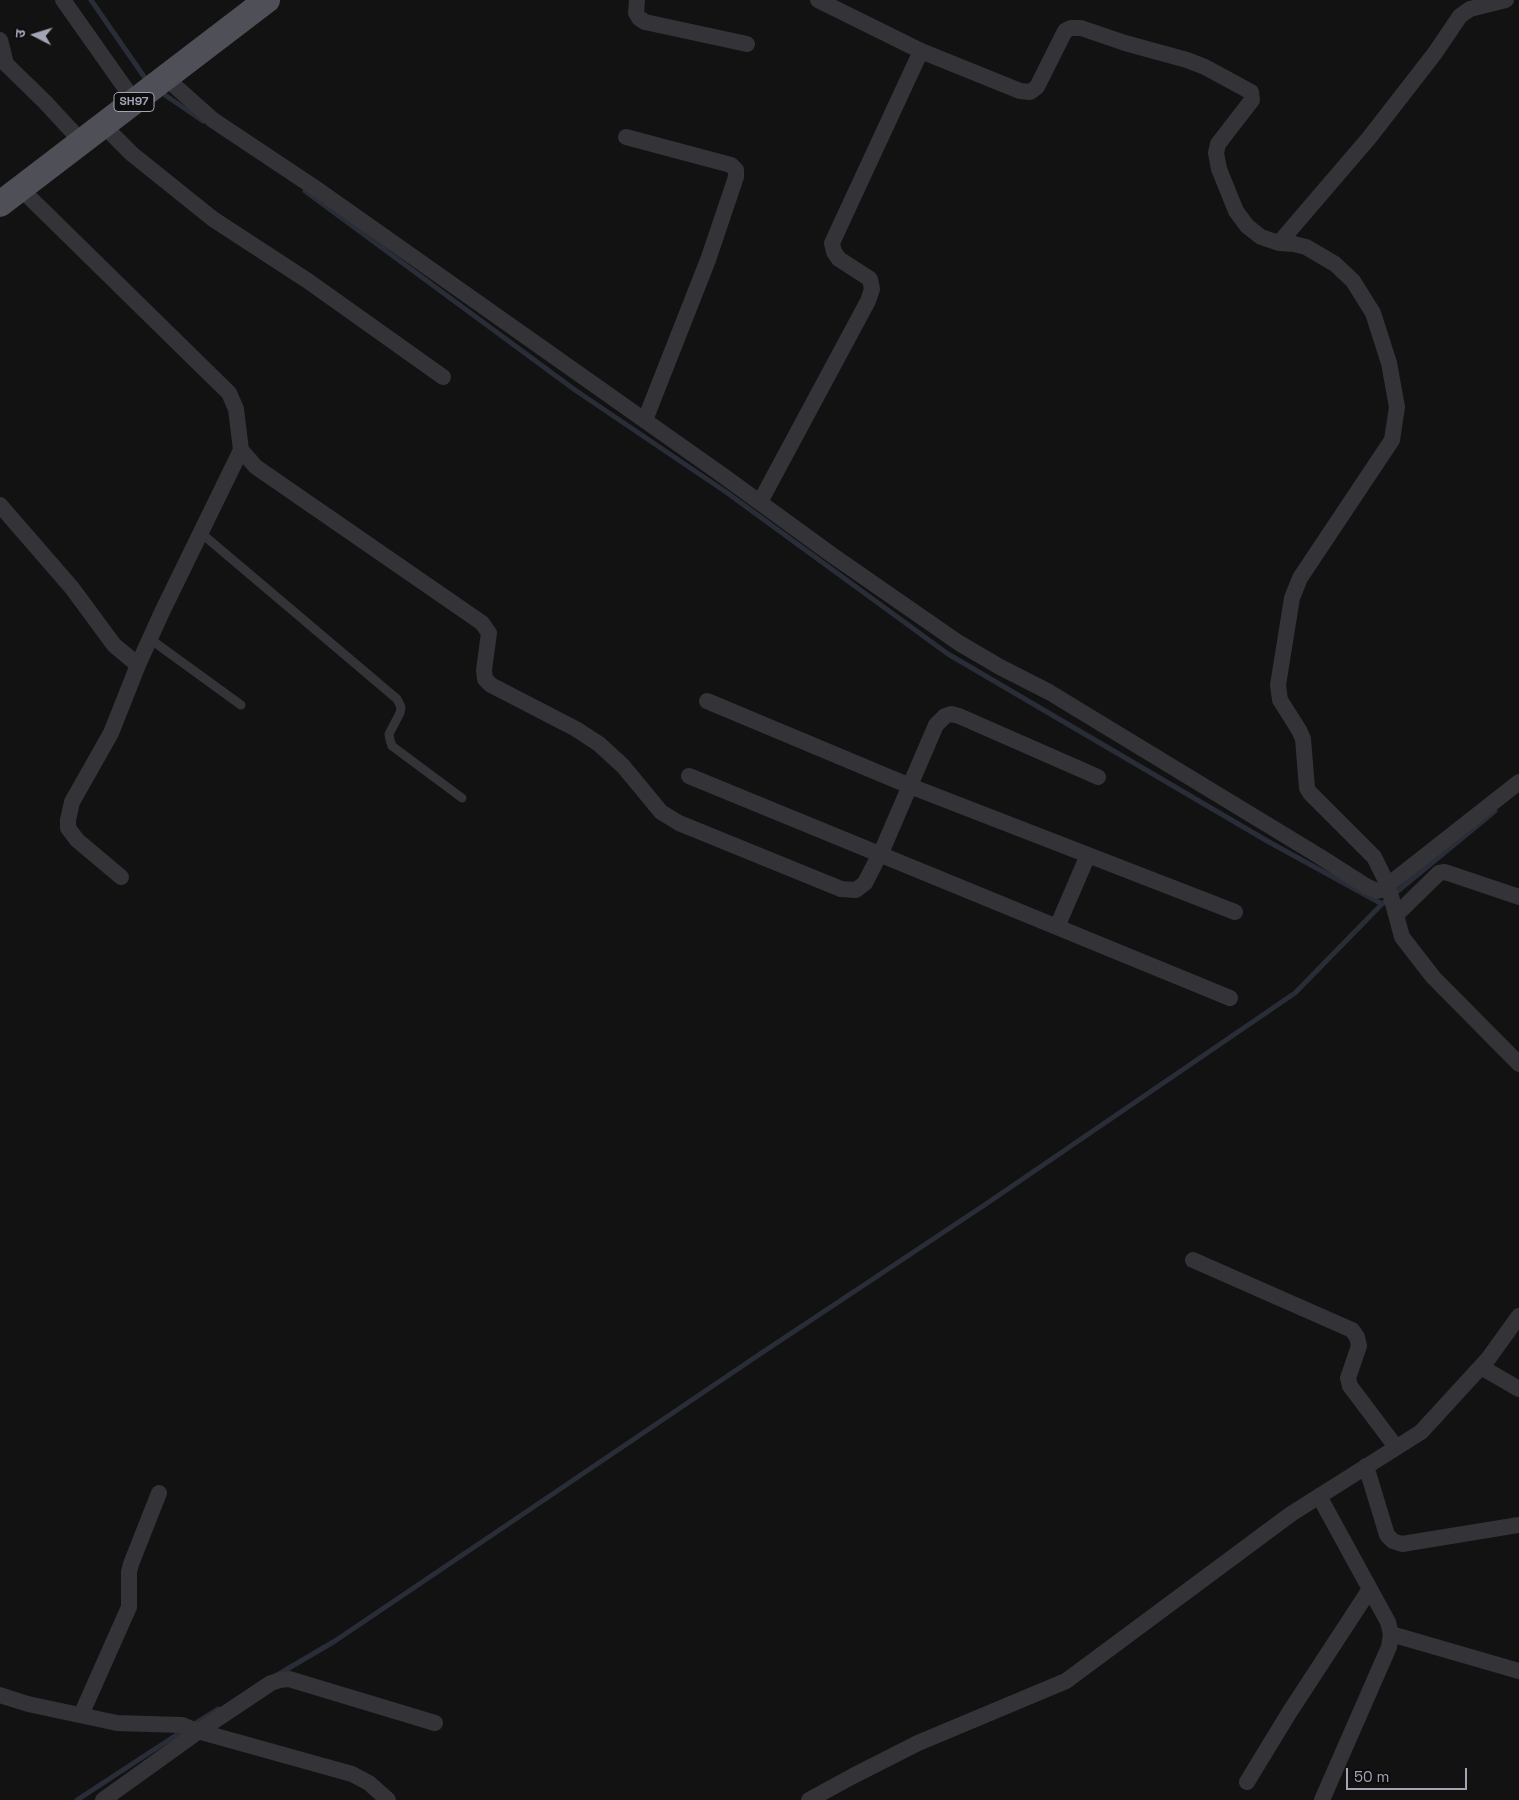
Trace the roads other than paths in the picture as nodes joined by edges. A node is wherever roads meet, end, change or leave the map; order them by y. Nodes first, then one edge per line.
1 (63, 0) edge
2 (267, 0) edge
3 (637, 0) edge
4 (818, 0) edge
5 (1506, 0) edge
6 (0, 40) edge
7 (747, 44) dead end
8 (921, 51) junction
9 (166, 78) junction
10 (135, 102) junction
11 (103, 126) junction
12 (626, 137) dead end
13 (82, 142) junction
14 (10, 196) edge
15 (1279, 243) junction
16 (443, 376) dead end
17 (646, 420) junction
18 (241, 450) junction
19 (760, 502) junction
20 (0, 505) edge
21 (201, 532) junction
22 (150, 639) junction
23 (138, 666) junction
24 (707, 700) dead end
25 (241, 705) dead end
26 (689, 776) dead end
27 (1098, 777) dead end
28 (1519, 782) edge
29 (910, 786) junction
30 (462, 798) dead end
31 (880, 854) junction
32 (1088, 855) junction
33 (121, 877) dead end
34 (1391, 897) junction
35 (1519, 897) edge
36 (1235, 912) dead end
37 (1057, 926) junction
38 (1230, 998) dead end
39 (1519, 1064) edge
40 (1193, 1260) dead end
41 (1519, 1316) edge
42 (1480, 1367) junction
43 (1519, 1389) edge
44 (1396, 1447) junction
45 (1366, 1466) junction
46 (159, 1493) dead end
47 (1318, 1496) junction
48 (1519, 1525) edge
49 (1370, 1589) junction
50 (1390, 1634) junction
51 (1519, 1671) edge
52 (0, 1695) edge
53 (81, 1715) junction
54 (435, 1723) dead end
55 (191, 1729) junction
56 (1247, 1782) dead end
57 (102, 1800) edge
58 (388, 1800) edge
59 (809, 1800) edge
60 (1322, 1800) edge

1 - 10 street
2 - 9 main road, SH97
3 - 7 street
4 - 8 street
5 - 15 street
6 - 13 street
8 - 15 street
8 - 19 street
9 - 10 main road, SH97
9 - 17 street
10 - 11 main road, SH97
11 - 13 main road, SH97
11 - 16 street
12 - 17 street
13 - 14 main road, SH97
14 - 18 street
15 - 34 street
17 - 19 street
18 - 21 street
18 - 31 street
19 - 34 street
20 - 23 street
21 - 22 street
21 - 30 lane
22 - 23 street
22 - 25 lane
23 - 33 street
24 - 29 street
26 - 31 street
27 - 29 street
28 - 34 street
29 - 31 street
29 - 32 street
31 - 37 street
32 - 36 street
32 - 37 street
34 - 35 street
34 - 39 street
37 - 38 street
40 - 44 street
41 - 42 street
42 - 43 street
42 - 44 street
44 - 45 street
45 - 47 street
45 - 48 street
46 - 53 street
47 - 49 street
47 - 59 street
49 - 50 street
49 - 56 street
50 - 51 street
50 - 60 street
52 - 53 street
53 - 55 street
54 - 55 street
55 - 57 street
55 - 58 street

